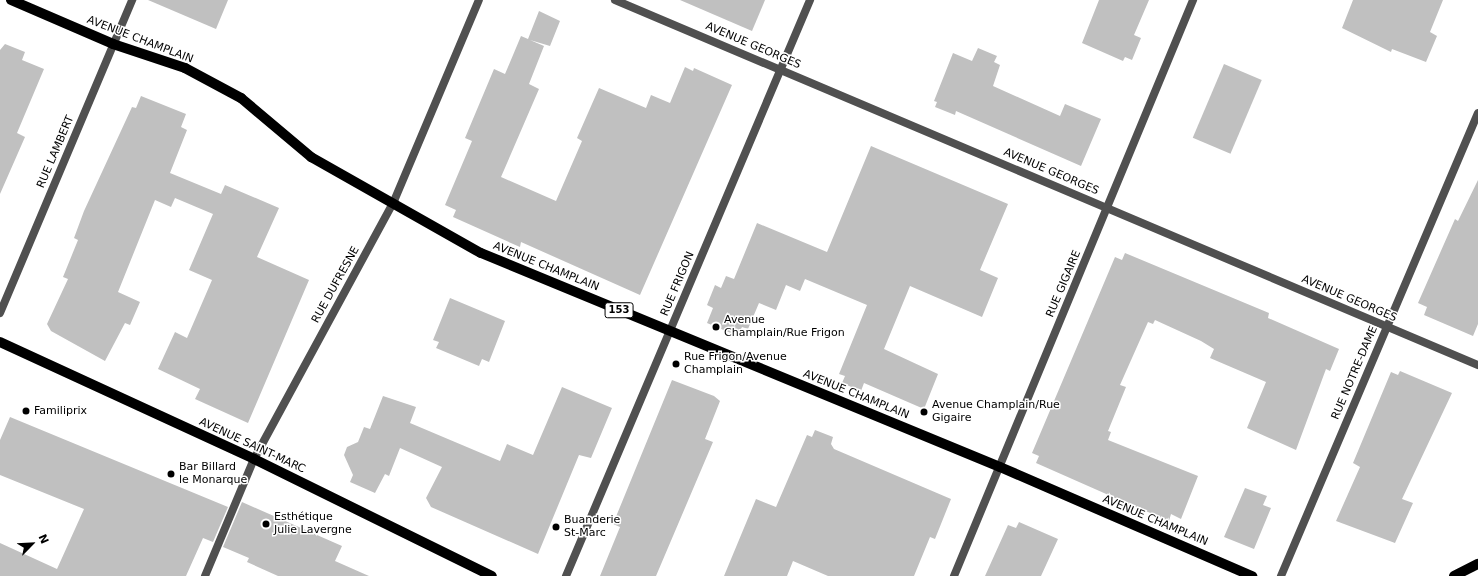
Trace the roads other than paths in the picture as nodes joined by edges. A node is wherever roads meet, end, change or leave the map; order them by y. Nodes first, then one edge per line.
1 (11, 0) edge
2 (132, 0) edge
3 (479, 0) edge
4 (615, 0) edge
5 (810, 0) edge
6 (1193, 0) edge
7 (113, 44) junction
8 (781, 70) junction
9 (1478, 113) edge
10 (394, 201) junction
11 (1107, 208) junction
12 (0, 313) edge
13 (1387, 327) junction
14 (670, 331) junction
15 (0, 342) edge
16 (1478, 365) edge
17 (254, 459) junction
18 (1000, 467) junction
19 (1478, 564) edge
20 (205, 576) edge
21 (492, 576) edge
22 (566, 576) edge
23 (954, 576) edge
24 (1252, 576) edge
25 (1281, 576) edge
26 (1454, 576) edge

1 - 7 main road, AVENUE CHAMPLAIN / 153
2 - 7 street, RUE LAMBERT
3 - 10 street, RUE DUFRESNE
4 - 8 street, AVENUE GEORGES
5 - 8 street, RUE FRIGON
6 - 11 street, RUE GIGAIRE
7 - 10 main road, AVENUE CHAMPLAIN / 153
7 - 12 street, RUE LAMBERT
8 - 11 street, AVENUE GEORGES
8 - 14 street, RUE FRIGON
9 - 13 street, RUE NOTRE-DAME
10 - 14 main road, AVENUE CHAMPLAIN / 153
10 - 17 street, RUE DUFRESNE
11 - 13 street, AVENUE GEORGES
11 - 18 street, RUE GIGAIRE
13 - 16 street, AVENUE GEORGES
13 - 25 street, RUE NOTRE-DAME
14 - 18 main road, AVENUE CHAMPLAIN / 153
14 - 22 street, RUE FRIGON
15 - 17 main road, AVENUE SAINT-MARC
17 - 20 street, RUE DUFRESNE
17 - 21 main road, AVENUE SAINT-MARC
18 - 23 street, RUE GIGAIRE
18 - 24 main road, AVENUE CHAMPLAIN / 153
19 - 26 main road

